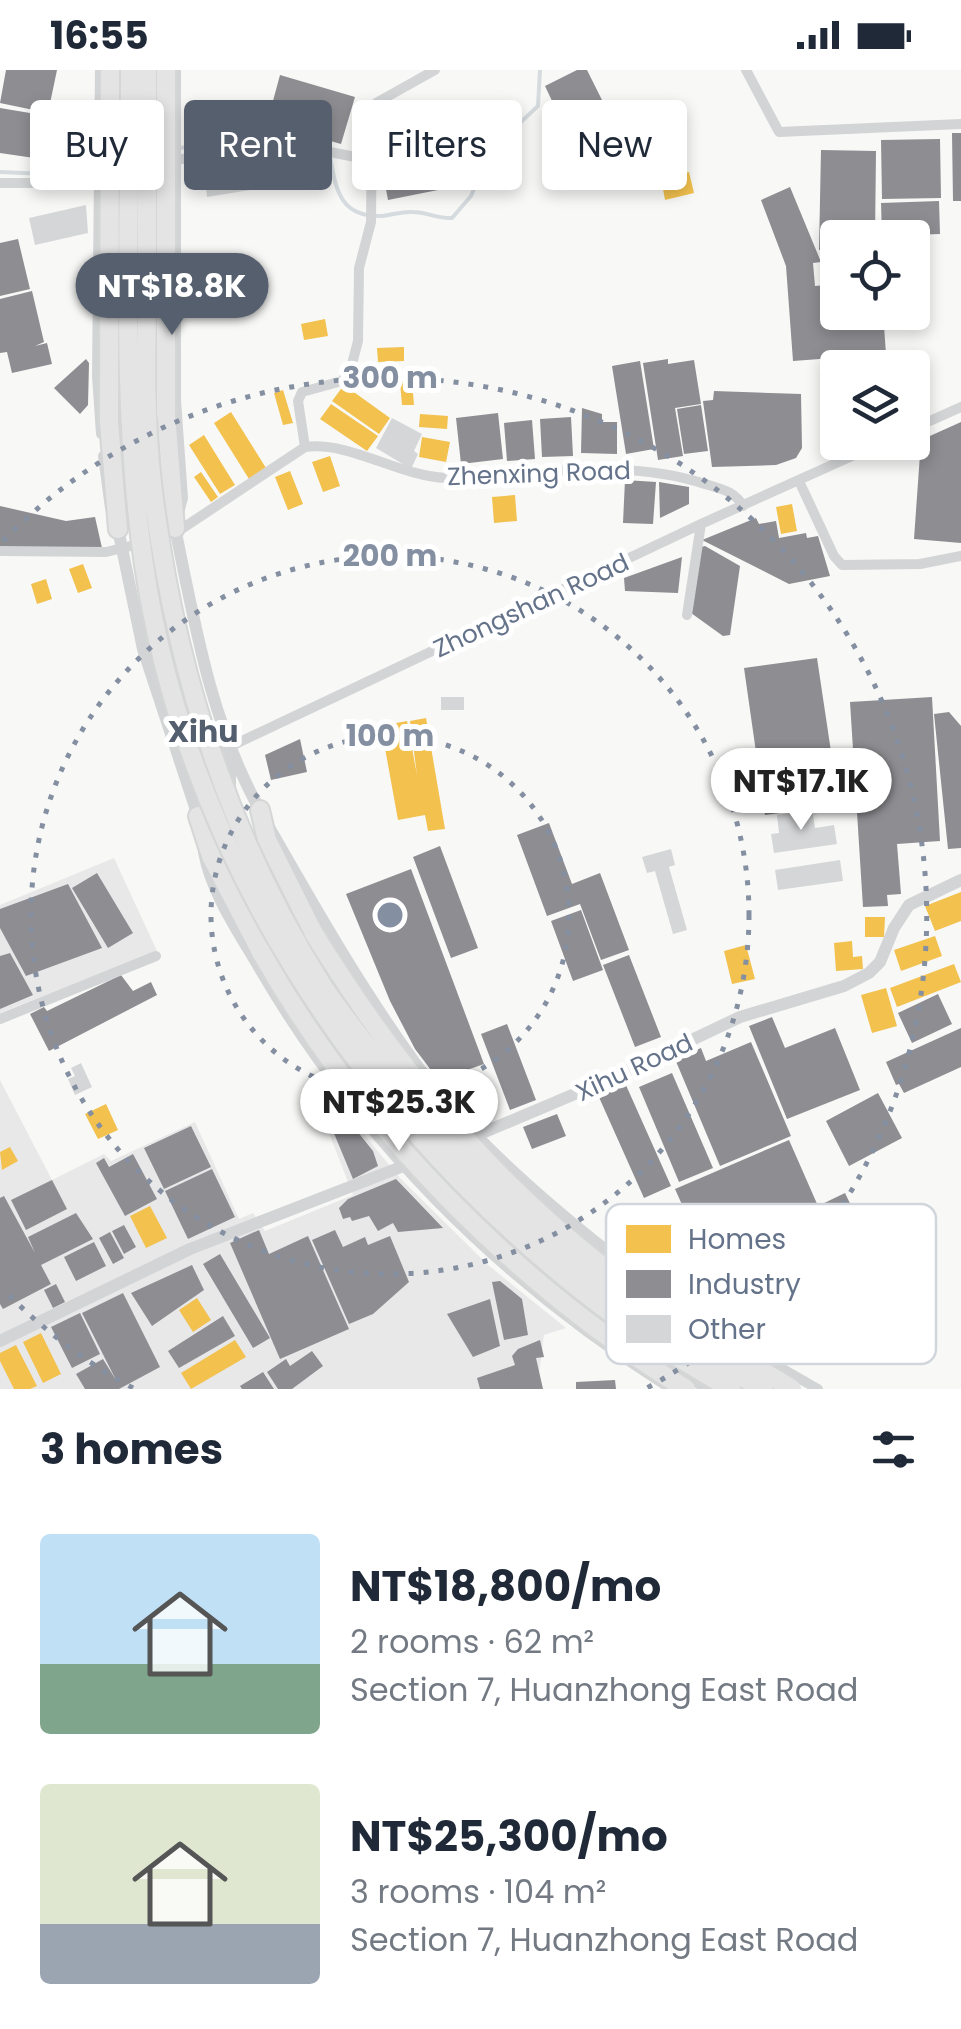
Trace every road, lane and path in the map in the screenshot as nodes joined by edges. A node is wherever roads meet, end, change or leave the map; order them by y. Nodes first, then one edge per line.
1 (100, 70) edge
2 (110, 70) edge
3 (127, 70) edge
4 (150, 70) edge
5 (166, 70) edge
6 (176, 70) edge
7 (435, 70) edge
8 (746, 70) edge
9 (99, 100) edge
10 (126, 100) edge
11 (150, 100) edge
12 (381, 100) edge
13 (961, 124) edge
14 (352, 156) edge
15 (164, 158) edge
16 (176, 159) junction
17 (30, 182) edge
18 (0, 183) edge
19 (98, 190) edge
20 (123, 190) edge
21 (151, 190) edge
22 (371, 190) edge
23 (961, 407) edge
24 (930, 421) edge
25 (304, 446) junction
26 (844, 460) edge
27 (799, 481) junction
28 (743, 506) junction
29 (700, 524) junction
30 (118, 529) junction
31 (176, 531) junction
32 (0, 550) edge
33 (122, 550) junction
34 (961, 556) edge
35 (687, 615) dead end
36 (230, 748) junction
37 (180, 770) junction
38 (260, 810) junction
39 (198, 816) junction
40 (961, 880) edge
41 (156, 956) dead end
42 (0, 1018) edge
43 (477, 1136) junction
44 (455, 1145) junction
45 (429, 1155) junction
46 (403, 1167) junction
47 (606, 1249) edge
48 (606, 1268) edge
49 (606, 1282) edge
50 (606, 1287) edge
51 (606, 1309) edge
52 (606, 1316) edge
53 (606, 1334) edge
54 (0, 1341) edge
55 (606, 1348) edge
56 (631, 1364) edge
57 (650, 1364) edge
58 (667, 1364) edge
59 (689, 1364) edge
60 (723, 1364) edge
61 (730, 1364) edge
62 (750, 1364) edge
63 (775, 1364) edge
64 (671, 1389) edge
65 (686, 1389) edge
66 (710, 1389) edge
67 (731, 1389) edge
68 (764, 1389) edge
69 (772, 1389) edge
70 (792, 1389) edge
71 (818, 1389) edge

1 - 9 street
2 - 30 highway, bridge
3 - 10 street
3 - 51 highway, bridge
4 - 11 street
4 - 50 highway, bridge
5 - 31 highway, bridge
6 - 16 street
7 - 12 street
8 - 13 street
14 - 16 street
15 - 16 street
16 - 31 street
17 - 18 street
19 - 30 street
20 - 30 street
21 - 31 street
22 - 25 street
23 - 24 street
25 - 28 street, Zhenxing Road
25 - 31 street
26 - 27 street, Zhongshan Road
27 - 28 street, Zhongshan Road
27 - 34 street
28 - 29 street, Zhongshan Road
29 - 35 street
29 - 36 street, Zhongshan Road
30 - 33 street
31 - 33 street
31 - 36 street
32 - 33 street
33 - 37 street
36 - 37 street, Zhongshan Road
36 - 38 street
36 - 44 street
37 - 39 street
38 - 43 street
38 - 48 highway, bridge
39 - 45 street
39 - 46 street
39 - 53 highway, bridge
40 - 43 street, Xihu Road
41 - 42 street
43 - 44 street, Xihu Road
43 - 47 street
44 - 45 street, Xihu Road
44 - 49 street
45 - 46 street, Xihu Road
45 - 52 street
46 - 54 street, Xihu Road
46 - 55 street
56 - 64 street
57 - 65 highway, bridge
58 - 66 street
59 - 67 highway, bridge
60 - 68 highway, bridge
61 - 69 street
62 - 70 highway, bridge
63 - 71 street

